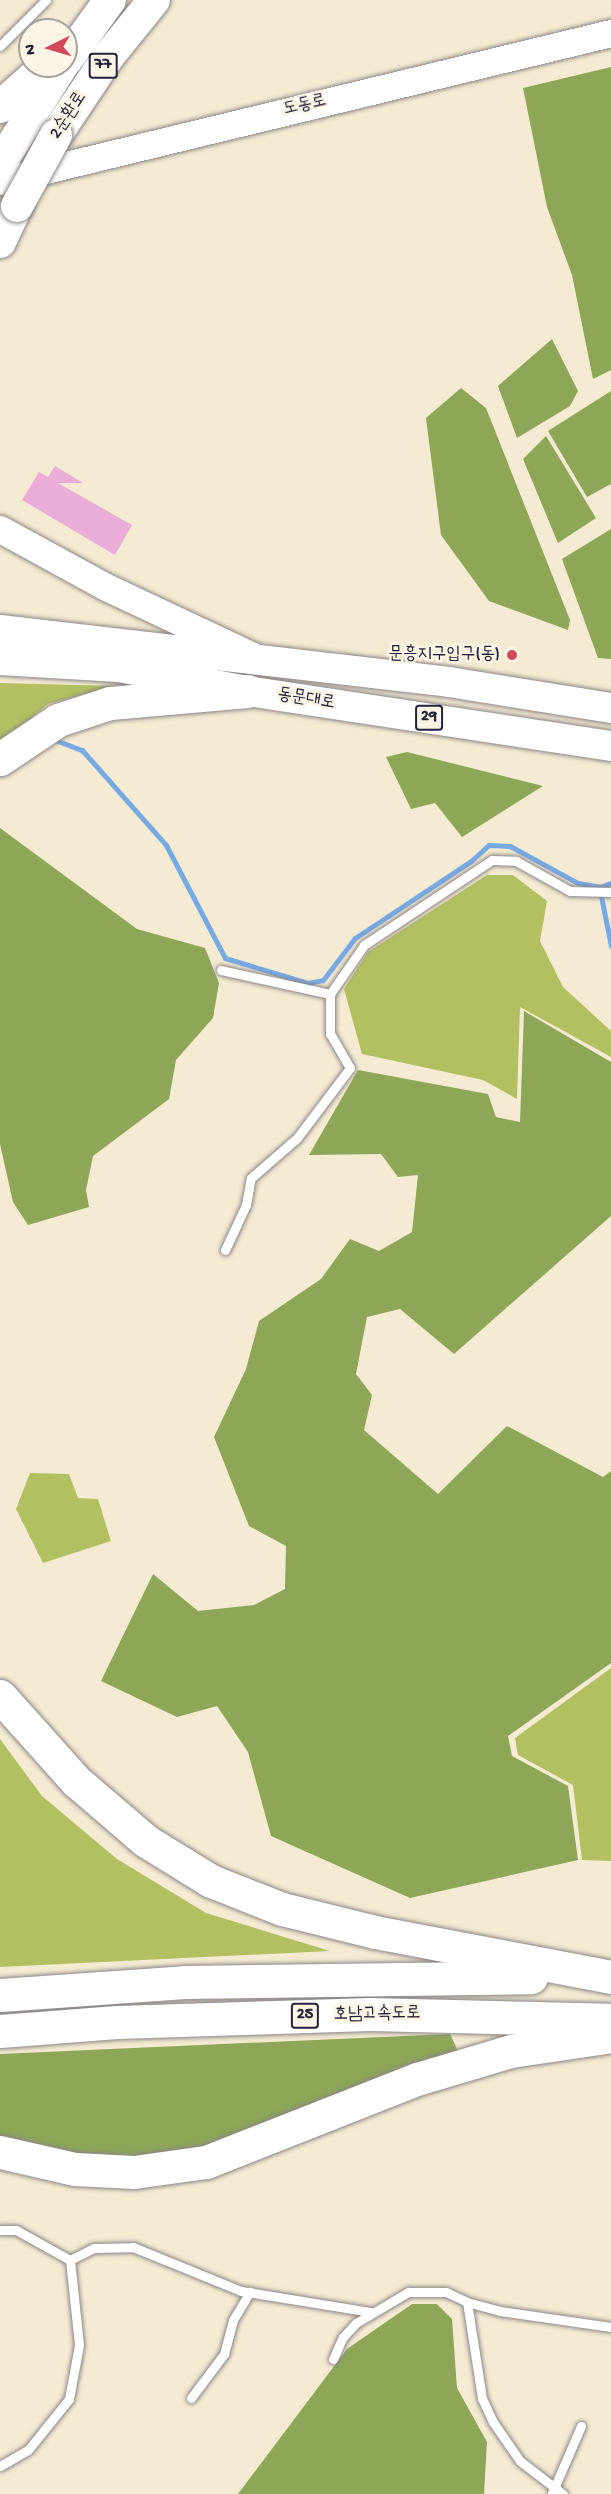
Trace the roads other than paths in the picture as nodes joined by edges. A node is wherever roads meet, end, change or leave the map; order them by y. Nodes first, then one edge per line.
1 (46, 0) edge
2 (154, 0) edge
3 (103, 9) edge
4 (611, 33) edge
5 (78, 35) edge
6 (78, 44) edge
7 (0, 46) edge
8 (33, 78) edge
9 (54, 78) edge
10 (0, 107) edge
11 (5, 155) edge
12 (9, 193) edge
13 (0, 242) edge
14 (0, 529) edge
15 (0, 630) edge
16 (0, 660) edge
17 (262, 661) junction
18 (247, 691) junction
19 (611, 708) edge
20 (611, 746) edge
21 (0, 759) edge
22 (611, 892) edge
23 (221, 970) dead end
24 (330, 994) junction
25 (225, 1250) dead end
26 (0, 1696) edge
27 (611, 1977) edge
28 (0, 1995) edge
29 (611, 2020) edge
30 (0, 2031) edge
31 (611, 2036) edge
32 (0, 2152) edge
33 (0, 2230) edge
34 (70, 2259) junction
35 (250, 2292) junction
36 (467, 2302) junction
37 (371, 2312) junction
38 (611, 2327) edge
39 (333, 2359) dead end
40 (191, 2398) dead end
41 (581, 2426) dead end
42 (0, 2466) edge
43 (553, 2491) edge
44 (563, 2494) edge

1 - 7 lane
2 - 12 highway, 2순환로 / 77, bridge
3 - 5 highway
3 - 6 highway, 77
4 - 12 main road, 도동로
8 - 10 highway
9 - 11 highway, 2순환로 / 77
12 - 13 highway, 2순환로 / 77
14 - 17 main road, 동문대로
15 - 17 main road, 동문대로 / 29
16 - 18 main road, 동문대로 / 29
17 - 19 main road, 동문대로 / 29
18 - 20 main road, 동문대로 / 29
18 - 21 highway
22 - 24 lane
23 - 24 lane
24 - 25 lane
26 - 27 highway
27 - 28 highway, 호남고속도로 / 25
29 - 30 highway, 호남고속도로 / 25
31 - 32 highway
33 - 34 lane
34 - 35 lane
34 - 42 lane
35 - 37 lane
35 - 40 lane
36 - 37 lane
36 - 38 lane
36 - 43 lane
37 - 39 lane
41 - 43 lane
43 - 44 lane

